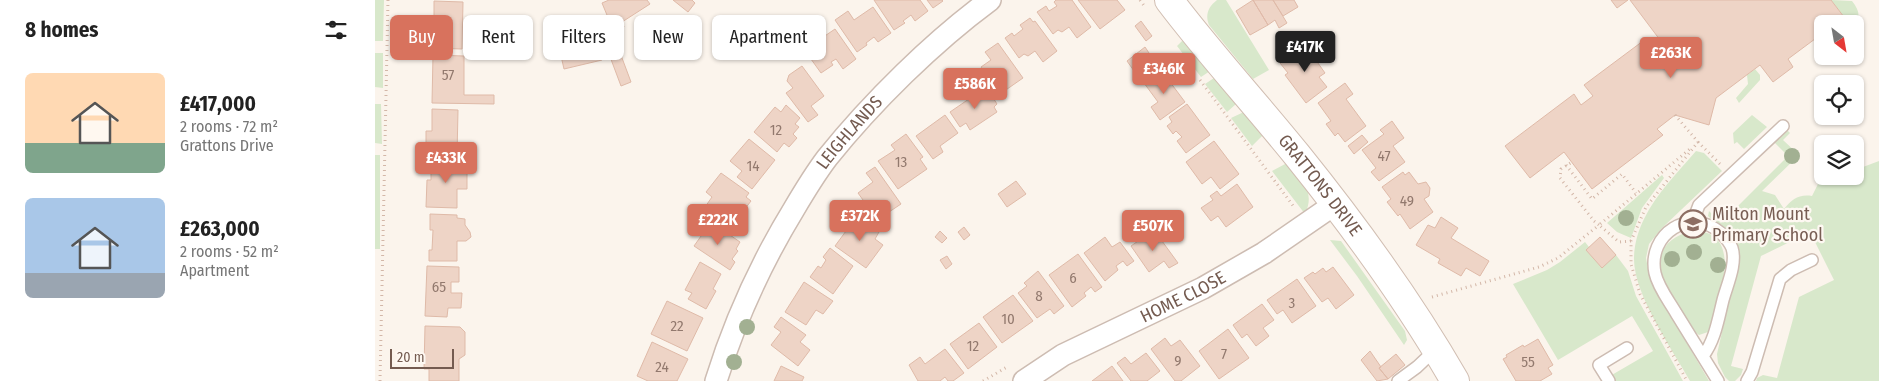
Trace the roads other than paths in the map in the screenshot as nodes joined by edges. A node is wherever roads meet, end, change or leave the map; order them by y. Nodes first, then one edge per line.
1 (990, 0) edge
2 (1170, 4) edge
3 (1783, 126) dead end
4 (1335, 204) junction
5 (1693, 221) junction
6 (1812, 260) dead end
7 (1627, 348) dead end
8 (1436, 349) junction
9 (1703, 356) junction
10 (716, 381) edge
11 (1024, 381) edge
12 (1398, 381) edge
13 (1455, 381) edge
14 (1609, 381) edge
15 (1718, 381) edge
16 (1747, 381) edge

1 - 10 street, LEIGHLANDS
2 - 4 street, GRATTONS DRIVE
3 - 5 lane
4 - 8 street, GRATTONS DRIVE
4 - 11 street, HOME CLOSE
5 - 9 lane
5 - 9 lane
6 - 16 lane
7 - 14 lane
8 - 12 lane
8 - 13 street, GRATTONS DRIVE
9 - 15 lane

